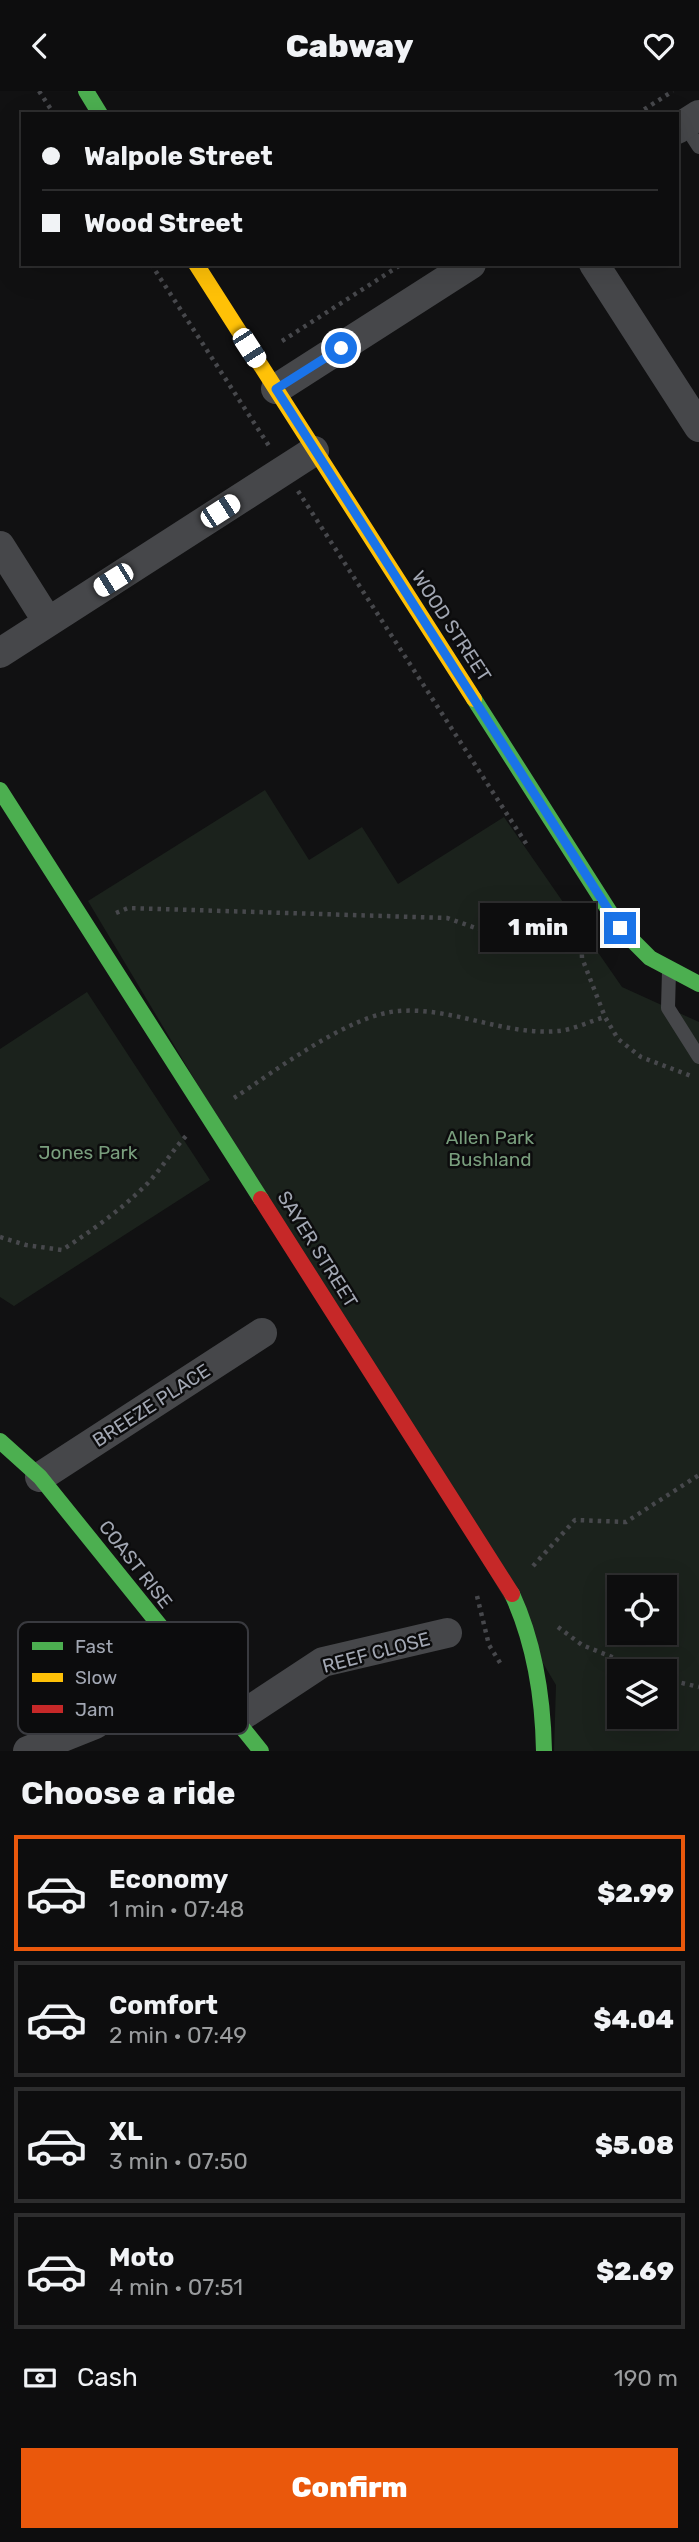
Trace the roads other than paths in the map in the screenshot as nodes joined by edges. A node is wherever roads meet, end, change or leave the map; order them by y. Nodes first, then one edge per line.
1 (86, 91) edge
2 (99, 112) edge
3 (197, 266) edge
4 (468, 266) edge
5 (595, 266) edge
6 (276, 389) junction
7 (699, 427) edge
8 (314, 451) junction
9 (0, 546) edge
10 (48, 622) junction
11 (0, 653) edge
12 (0, 790) edge
13 (669, 969) junction
14 (699, 984) edge
15 (699, 1057) edge
16 (262, 1333) dead end
17 (0, 1441) edge
18 (40, 1477) junction
19 (155, 1622) edge
20 (447, 1633) dead end
21 (248, 1712) edge
22 (70, 1734) edge
23 (247, 1734) edge
24 (28, 1751) edge
25 (261, 1751) edge
26 (544, 1751) edge

1 - 2 street
3 - 6 street, WOOD STREET
4 - 6 street
5 - 7 street
6 - 8 street, WOOD STREET
8 - 10 street
8 - 13 street, WOOD STREET
9 - 10 street
10 - 11 street
12 - 26 street, SAYER STREET
13 - 14 street, WOOD STREET
13 - 15 lane
16 - 18 street, BREEZE PLACE
17 - 18 street, COAST RISE
18 - 19 street, COAST RISE
20 - 21 street, REEF CLOSE
22 - 24 street
23 - 25 street, COAST RISE

